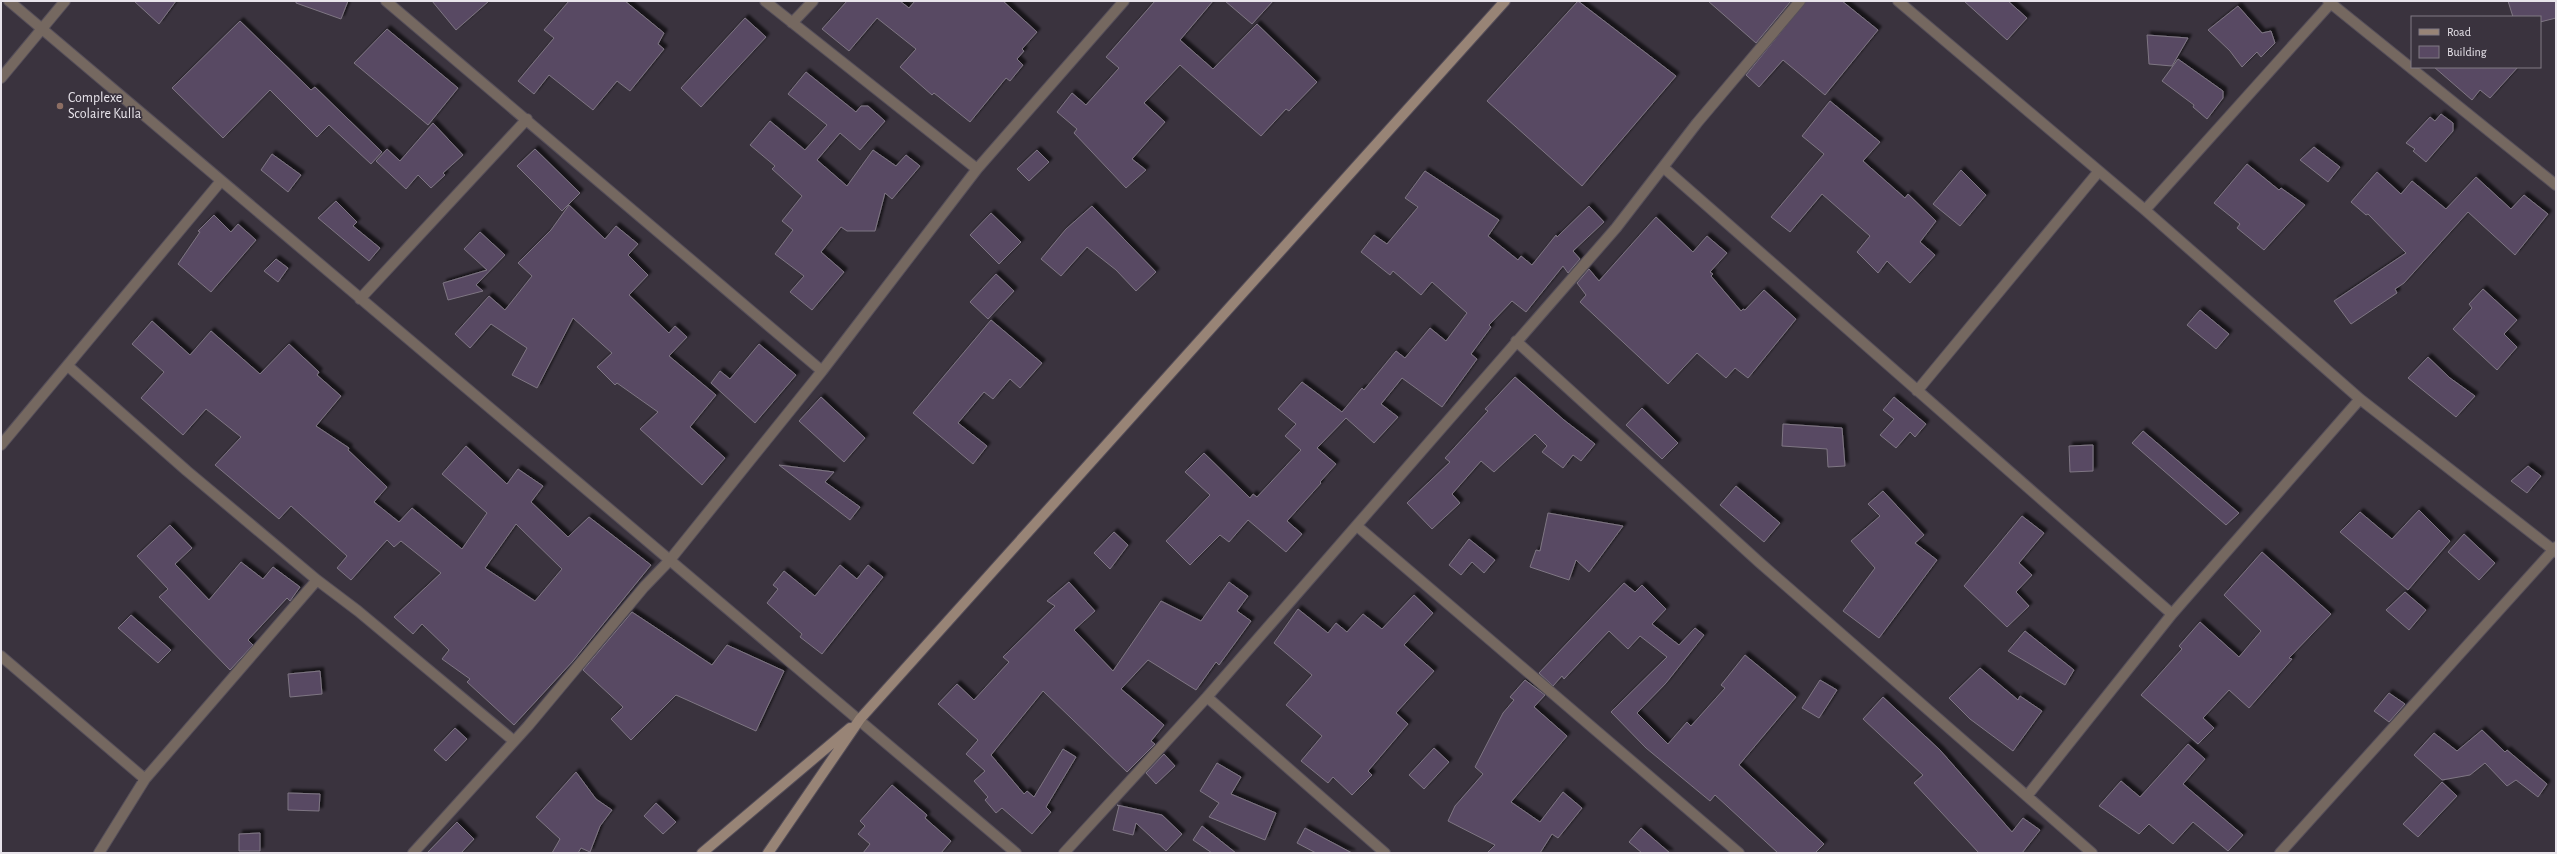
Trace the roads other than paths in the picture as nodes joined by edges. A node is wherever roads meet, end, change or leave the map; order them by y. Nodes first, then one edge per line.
1 (9, 1) edge
2 (65, 1) edge
3 (386, 1) edge
4 (765, 1) edge
5 (813, 1) edge
6 (1124, 1) edge
7 (1505, 1) edge
8 (1800, 1) edge
9 (1898, 1) edge
10 (2330, 2) edge
11 (792, 23) junction
12 (41, 29) junction
13 (2411, 68) edge
14 (2412, 68) edge
15 (1, 78) edge
16 (526, 119) junction
17 (1663, 167) junction
18 (977, 169) junction
19 (2099, 171) junction
20 (221, 181) junction
21 (2556, 185) edge
22 (2146, 210) junction
23 (360, 299) junction
24 (1516, 341) junction
25 (68, 366) junction
26 (822, 371) junction
27 (1917, 391) junction
28 (2360, 399) junction
29 (1, 445) edge
30 (1357, 526) junction
31 (2555, 550) edge
32 (669, 561) junction
33 (317, 580) junction
34 (2172, 614) junction
35 (1, 656) edge
36 (1207, 697) junction
37 (860, 719) junction
38 (514, 741) junction
39 (145, 779) junction
40 (2027, 796) junction
41 (99, 853) edge
42 (413, 853) edge
43 (702, 853) edge
44 (768, 853) edge
45 (1016, 853) edge
46 (1064, 853) edge
47 (1385, 853) edge
48 (1739, 853) edge
49 (2092, 853) edge
50 (2280, 853) edge

1 - 12 street
2 - 12 street
3 - 16 street
4 - 11 street
5 - 11 street
6 - 18 street
7 - 37 street
8 - 17 street
9 - 19 street
10 - 13 street
10 - 22 street
11 - 18 street
12 - 15 street
12 - 20 street
14 - 21 street
16 - 23 street
16 - 26 street
17 - 24 street
17 - 27 street
18 - 26 street
19 - 22 street
19 - 27 street
20 - 23 street
20 - 25 street
22 - 28 street
23 - 32 street
24 - 30 street
24 - 40 street
25 - 29 street
25 - 33 street
26 - 32 street
27 - 34 street
28 - 31 street
28 - 34 street
30 - 36 street
30 - 48 street
31 - 50 street
32 - 37 street
32 - 38 street
33 - 38 street
33 - 39 street
34 - 40 street
35 - 39 street
36 - 46 street
36 - 47 street
37 - 43 street
37 - 44 street
37 - 45 street
38 - 42 street
39 - 41 street
40 - 49 street

